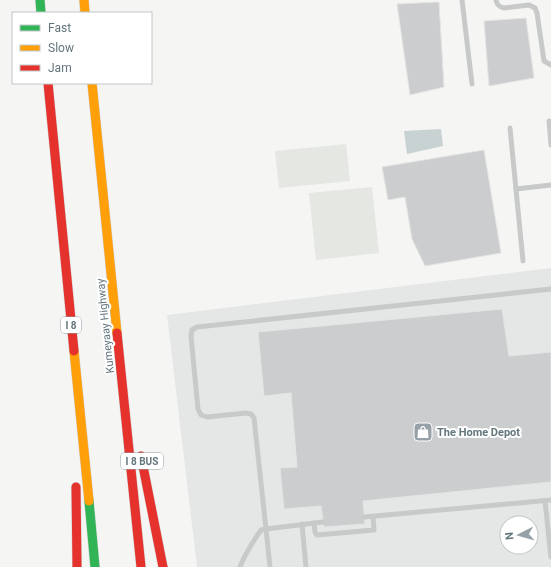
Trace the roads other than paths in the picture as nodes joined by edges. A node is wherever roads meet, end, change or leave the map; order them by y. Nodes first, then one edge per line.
1 (40, 0) edge
2 (84, 0) edge
3 (462, 0) edge
4 (496, 0) edge
5 (41, 12) edge
6 (85, 12) edge
7 (551, 65) edge
8 (48, 84) edge
9 (92, 84) edge
10 (472, 84) dead end
11 (549, 121) dead end
12 (510, 128) dead end
13 (551, 145) edge
14 (551, 185) edge
15 (516, 189) junction
16 (523, 261) dead end
17 (551, 289) edge
18 (120, 355) junction
19 (81, 426) junction
20 (548, 500) edge
21 (373, 517) junction
22 (364, 518) dead end
23 (323, 522) dead end
24 (314, 523) junction
25 (302, 524) junction
26 (266, 529) junction
27 (551, 557) edge
28 (77, 567) edge
29 (95, 567) edge
30 (140, 567) edge
31 (163, 567) edge
32 (240, 567) edge
33 (270, 567) edge
34 (306, 567) edge

1 - 5 highway
2 - 6 highway
3 - 10 lane
4 - 7 lane
8 - 19 highway, I 8
9 - 18 highway, Kumeyaay Highway
11 - 13 lane
12 - 15 lane
14 - 15 lane
15 - 16 lane
17 - 26 lane
18 - 30 highway, Kumeyaay Highway
18 - 31 highway, I 8 BUS
19 - 28 highway
19 - 29 highway, I 8
20 - 21 lane
20 - 27 lane
21 - 22 lane
21 - 24 lane
23 - 24 lane
24 - 25 lane
25 - 26 lane
25 - 34 lane
26 - 32 lane
26 - 33 lane

